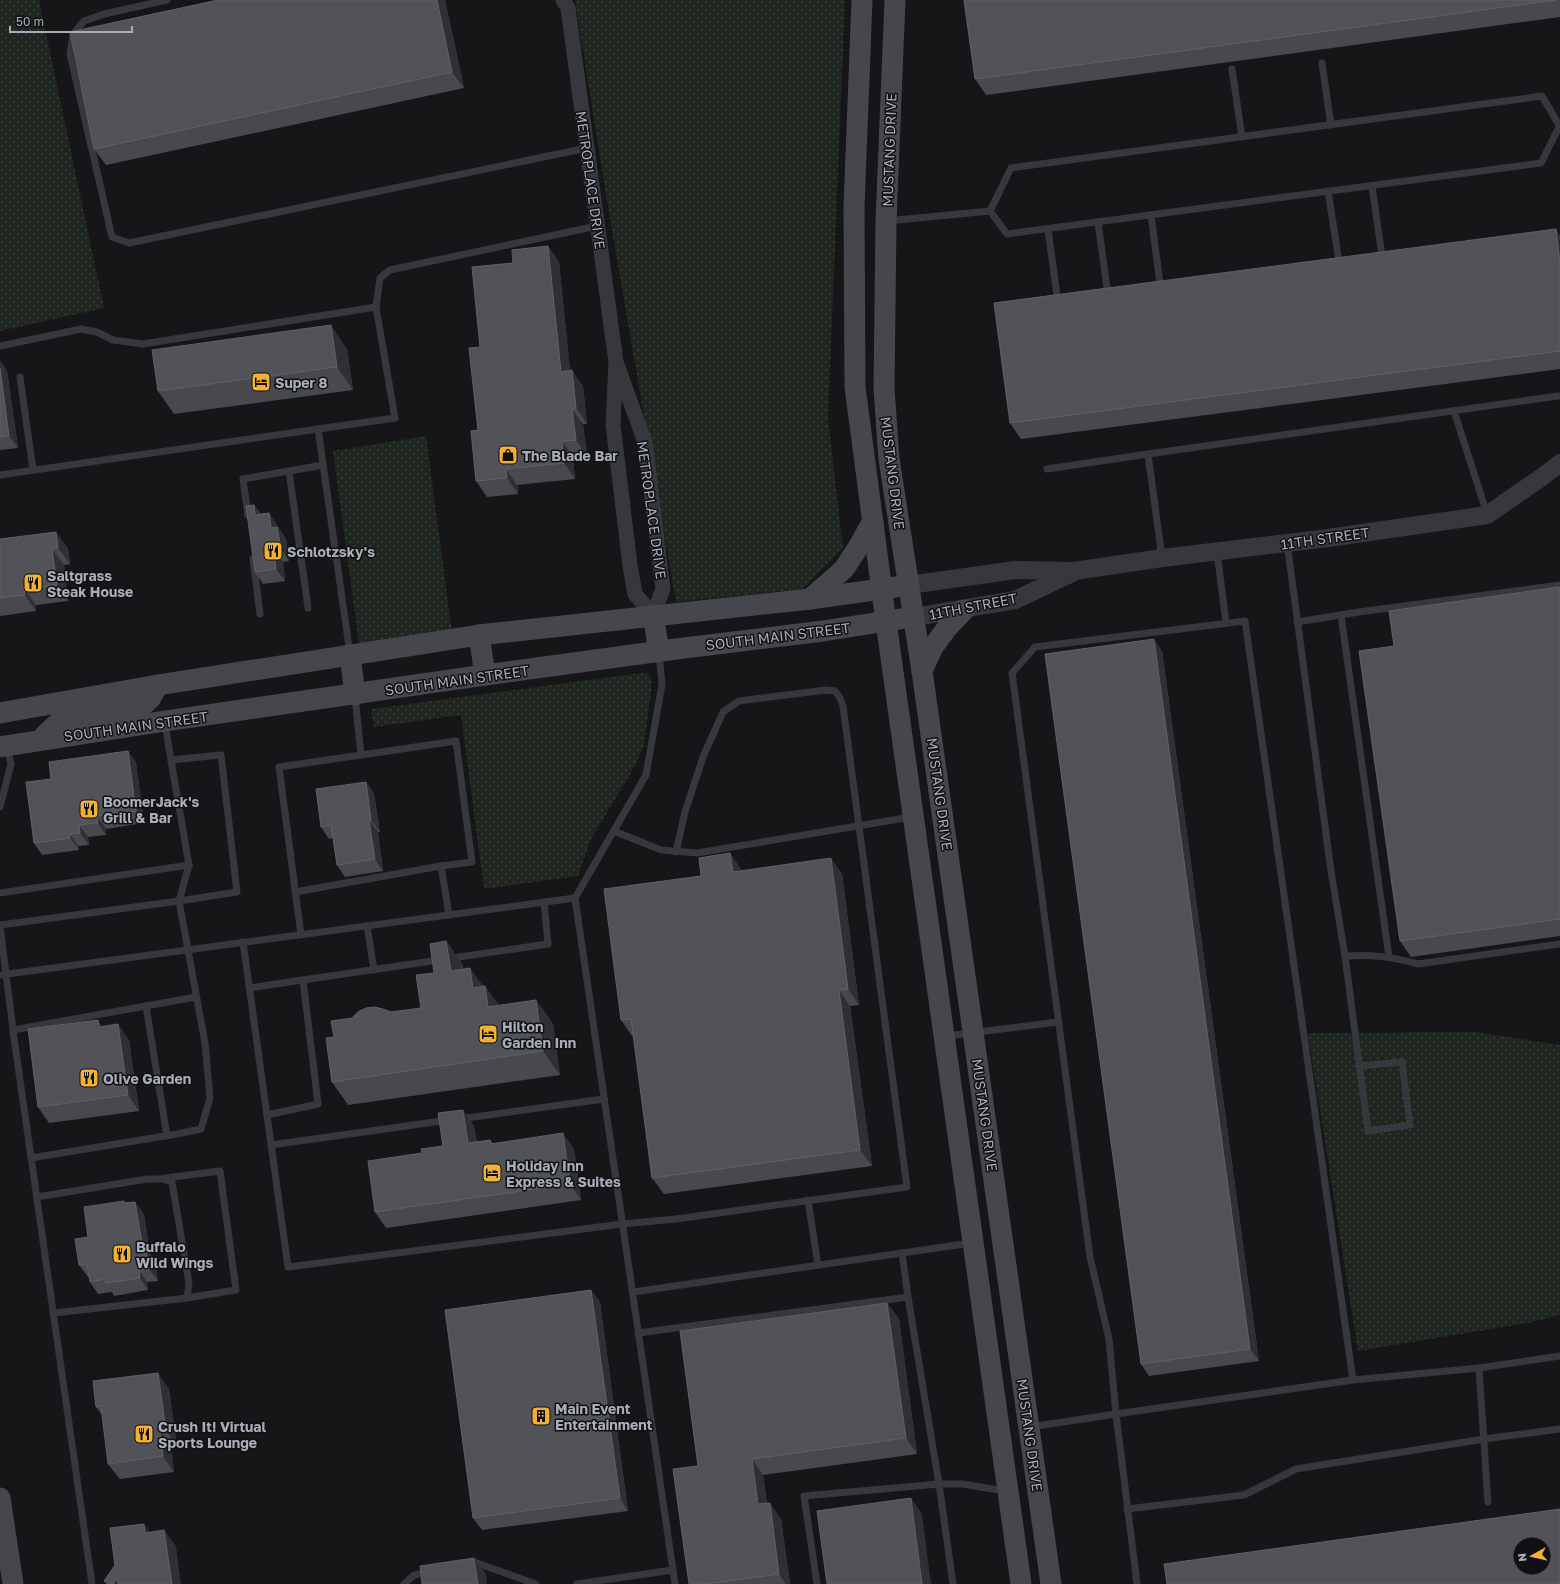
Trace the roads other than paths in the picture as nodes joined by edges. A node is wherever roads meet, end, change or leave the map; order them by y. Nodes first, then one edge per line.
1 (168, 0) edge
2 (563, 0) edge
3 (862, 0) edge
4 (895, 0) edge
5 (1322, 63) dead end
6 (1232, 69) dead end
7 (1330, 125) junction
8 (1560, 125) edge
9 (1242, 137) junction
10 (587, 148) junction
11 (1372, 186) junction
12 (1328, 191) junction
13 (990, 211) junction
14 (1151, 215) junction
15 (886, 221) junction
16 (1098, 222) junction
17 (597, 226) junction
18 (1048, 229) junction
19 (1338, 255) dead end
20 (1382, 256) edge
21 (1161, 291) edge
22 (1109, 298) edge
23 (1058, 306) edge
24 (376, 307) junction
25 (0, 346) edge
26 (616, 362) junction
27 (20, 377) dead end
28 (1558, 396) dead end
29 (1454, 411) junction
30 (318, 429) junction
31 (1148, 454) junction
32 (1560, 463) edge
33 (323, 465) junction
34 (1047, 469) dead end
35 (32, 470) junction
36 (289, 470) junction
37 (0, 475) edge
38 (1487, 515) junction
39 (248, 519) edge
40 (873, 521) junction
41 (1287, 543) junction
42 (252, 550) edge
43 (1217, 552) junction
44 (1162, 558) junction
45 (1074, 571) junction
46 (909, 585) junction
47 (1560, 585) edge
48 (882, 589) junction
49 (810, 599) junction
50 (308, 608) dead end
51 (964, 610) junction
52 (260, 614) dead end
53 (653, 615) junction
54 (1341, 615) junction
55 (914, 617) junction
56 (886, 622) junction
57 (1297, 622) junction
58 (1226, 623) junction
59 (479, 635) junction
60 (659, 651) junction
61 (350, 654) junction
62 (922, 672) junction
63 (485, 675) junction
64 (158, 685) junction
65 (354, 695) junction
66 (0, 713) edge
67 (165, 721) junction
68 (38, 740) junction
69 (3, 747) edge
70 (361, 755) junction
71 (171, 760) junction
72 (0, 807) edge
73 (914, 816) junction
74 (859, 826) junction
75 (614, 831) junction
76 (676, 852) junction
77 (189, 865) junction
78 (441, 866) junction
79 (295, 892) junction
80 (0, 893) edge
81 (575, 898) junction
82 (179, 901) junction
83 (544, 902) junction
84 (449, 915) junction
85 (0, 925) edge
86 (366, 926) junction
87 (301, 934) junction
88 (243, 942) junction
89 (1560, 944) edge
90 (187, 950) junction
91 (1345, 956) junction
92 (1389, 957) junction
93 (374, 970) junction
94 (3, 974) edge
95 (303, 980) junction
96 (249, 988) junction
97 (196, 997) junction
98 (146, 1006) junction
99 (1058, 1022) junction
100 (13, 1030) junction
101 (973, 1032) junction
102 (944, 1036) junction
103 (1359, 1066) junction
104 (604, 1098) junction
105 (266, 1115) junction
106 (167, 1136) junction
107 (271, 1145) junction
108 (31, 1158) junction
109 (163, 1179) junction
110 (37, 1196) junction
111 (808, 1200) junction
112 (622, 1224) junction
113 (1002, 1238) junction
114 (973, 1242) junction
115 (902, 1253) junction
116 (818, 1265) junction
117 (633, 1292) junction
118 (908, 1297) junction
119 (187, 1298) junction
120 (54, 1313) junction
121 (638, 1333) junction
122 (1560, 1356) edge
123 (1479, 1368) junction
124 (1353, 1380) junction
125 (1116, 1414) junction
126 (1029, 1428) junction
127 (1560, 1429) edge
128 (1484, 1439) junction
129 (939, 1484) junction
130 (1008, 1492) junction
131 (0, 1498) edge
132 (1488, 1502) dead end
133 (1127, 1509) junction
134 (459, 1566) edge
135 (436, 1570) edge
136 (673, 1570) junction
137 (406, 1583) edge
138 (13, 1584) edge
139 (92, 1584) edge
140 (536, 1584) edge
141 (577, 1584) edge
142 (675, 1584) edge
143 (818, 1584) edge
144 (953, 1584) edge
145 (1021, 1584) edge
146 (1051, 1584) edge
147 (1137, 1584) edge

1 - 10 lane
2 - 10 street, METROPLACE DRIVE
3 - 40 main road, MUSTANG DRIVE
4 - 15 main road, MUSTANG DRIVE
5 - 7 lane
6 - 9 lane
7 - 8 lane
7 - 9 lane
8 - 11 lane
9 - 13 lane
10 - 17 street, METROPLACE DRIVE
11 - 12 lane
11 - 20 lane
12 - 14 lane
12 - 19 lane
13 - 15 lane
13 - 18 lane
14 - 16 lane
14 - 21 lane
15 - 46 main road, MUSTANG DRIVE
16 - 18 lane
16 - 22 lane
17 - 24 lane
17 - 26 street, METROPLACE DRIVE
18 - 23 lane
24 - 25 lane
24 - 30 lane
26 - 53 street, METROPLACE DRIVE
26 - 53 street, METROPLACE DRIVE
27 - 35 lane
28 - 29 lane
29 - 31 lane
29 - 38 lane
30 - 33 lane
30 - 35 lane
31 - 34 lane
31 - 44 lane
32 - 38 street, 11TH STREET
33 - 36 lane
33 - 61 lane
35 - 37 lane
36 - 39 lane
36 - 50 lane
38 - 41 street, 11TH STREET
40 - 48 main road, MUSTANG DRIVE
40 - 49 main road
41 - 43 street, 11TH STREET
41 - 57 lane
42 - 52 lane
43 - 44 street, 11TH STREET
43 - 58 lane
44 - 45 street, 11TH STREET
45 - 46 street, 11TH STREET
45 - 51 street, 11TH STREET
46 - 48 main road
46 - 55 main road, MUSTANG DRIVE
47 - 54 lane
48 - 49 main road
48 - 56 main road, MUSTANG DRIVE
49 - 53 main road
51 - 55 street, 11TH STREET
51 - 62 main road
53 - 59 main road
53 - 60 main road
54 - 57 lane
54 - 92 lane
55 - 56 main road, SOUTH MAIN STREET
55 - 62 main road, MUSTANG DRIVE
56 - 60 main road, SOUTH MAIN STREET
56 - 73 main road, MUSTANG DRIVE
57 - 91 lane
58 - 99 lane
58 - 124 lane
59 - 61 main road
59 - 63 main road
60 - 63 main road, SOUTH MAIN STREET
60 - 75 lane
61 - 64 main road
61 - 65 main road
62 - 101 main road, MUSTANG DRIVE
63 - 65 main road, SOUTH MAIN STREET
64 - 66 main road
64 - 68 main road
65 - 67 main road, SOUTH MAIN STREET
65 - 70 lane
67 - 68 main road, SOUTH MAIN STREET
67 - 71 lane
68 - 69 main road, SOUTH MAIN STREET
69 - 72 lane
70 - 78 lane
70 - 79 lane
71 - 77 lane
71 - 82 lane
73 - 74 lane
73 - 102 main road, MUSTANG DRIVE
74 - 76 lane
74 - 76 lane
74 - 111 lane
75 - 76 lane
75 - 81 lane
77 - 80 lane
77 - 82 lane
78 - 79 lane
78 - 84 lane
79 - 87 lane
81 - 83 lane
81 - 104 lane
82 - 85 lane
82 - 90 lane
83 - 84 lane
83 - 93 lane
84 - 86 lane
85 - 94 lane
86 - 87 lane
86 - 93 lane
87 - 88 lane
88 - 90 lane
88 - 96 lane
89 - 92 lane
90 - 94 lane
90 - 97 lane
91 - 92 lane
91 - 103 lane
93 - 95 lane
94 - 100 lane
95 - 96 lane
95 - 105 lane
96 - 105 lane
97 - 98 lane
97 - 106 lane
98 - 100 lane
98 - 106 lane
99 - 101 lane
99 - 125 lane
100 - 108 lane
101 - 102 lane
101 - 113 main road, MUSTANG DRIVE
102 - 114 main road, MUSTANG DRIVE
103 - 103 lane
104 - 107 lane
104 - 112 lane
105 - 107 lane
106 - 108 lane
107 - 112 lane
108 - 110 lane
109 - 110 lane
109 - 119 lane
109 - 119 lane
110 - 120 lane
111 - 112 lane
111 - 116 lane
112 - 117 lane
113 - 114 main road
113 - 126 main road, MUSTANG DRIVE
114 - 115 lane
114 - 130 main road, MUSTANG DRIVE
115 - 116 lane
115 - 118 lane
116 - 117 lane
117 - 121 lane
118 - 121 lane
118 - 129 lane
119 - 120 lane
120 - 139 lane
121 - 136 lane
122 - 123 lane
123 - 124 lane
123 - 128 lane
124 - 125 lane
125 - 126 lane
125 - 133 lane
126 - 146 main road, MUSTANG DRIVE
127 - 128 lane
128 - 132 lane
128 - 133 lane
129 - 130 lane
129 - 143 lane
129 - 144 lane
130 - 145 main road, MUSTANG DRIVE
131 - 138 main road
133 - 147 lane
134 - 140 lane
135 - 137 lane
136 - 141 lane
136 - 142 lane

